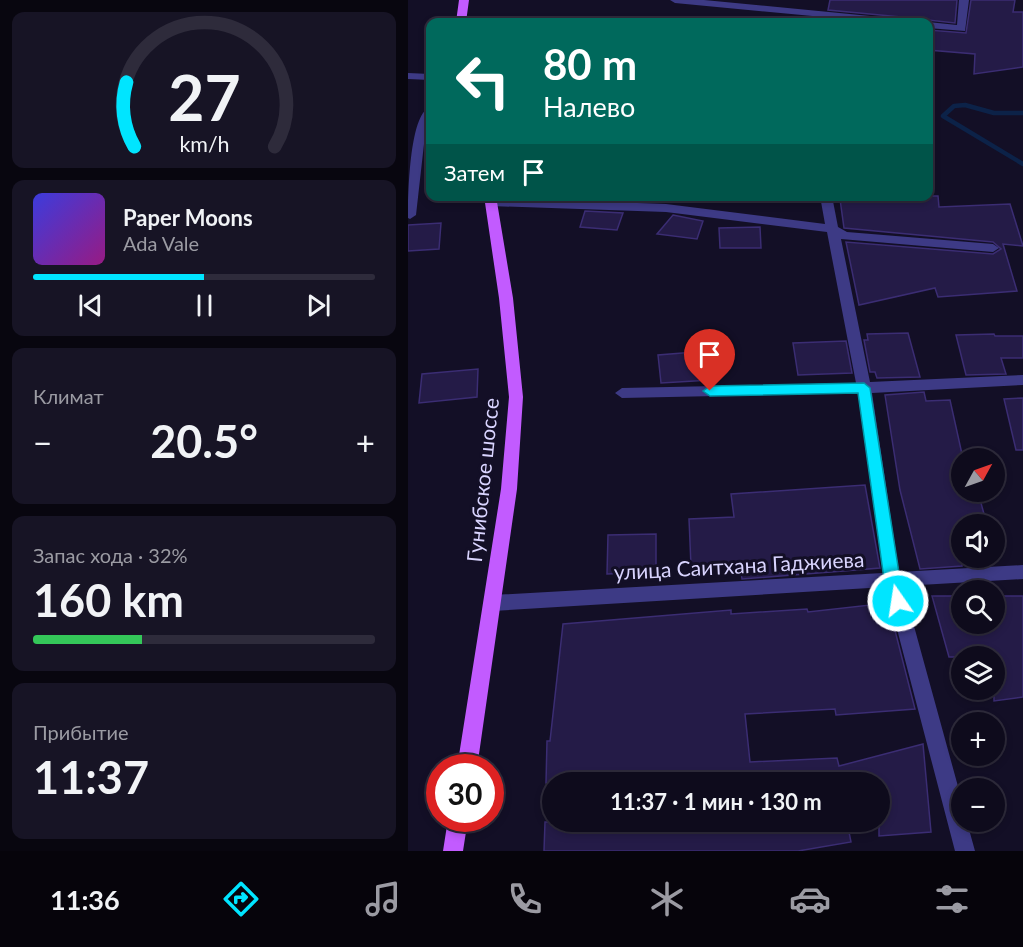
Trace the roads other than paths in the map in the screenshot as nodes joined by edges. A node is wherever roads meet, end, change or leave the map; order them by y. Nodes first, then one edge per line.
1 (464, 0) edge
2 (675, 0) edge
3 (685, 0) edge
4 (812, 0) edge
5 (963, 0) edge
6 (810, 13) junction
7 (462, 18) edge
8 (861, 18) edge
9 (933, 26) edge
10 (408, 76) edge
11 (426, 77) edge
12 (426, 121) edge
13 (490, 201) edge
14 (529, 201) edge
15 (827, 201) edge
16 (410, 214) dead end
17 (832, 229) junction
18 (993, 248) dead end
19 (1023, 381) edge
20 (864, 388) junction
21 (622, 393) dead end
22 (1023, 572) edge
23 (892, 579) junction
24 (494, 603) junction
25 (469, 754) edge
26 (456, 832) edge
27 (453, 851) edge
28 (965, 851) edge

1 - 7 main road
2 - 3 street
3 - 6 street
4 - 6 street
5 - 9 street
6 - 8 street
10 - 11 street
12 - 16 street
13 - 24 main road, Гунибское шоссе
14 - 17 street
15 - 17 street
17 - 18 street
17 - 20 street
19 - 20 street
20 - 21 street
20 - 23 street
22 - 23 street, улица Саитхана Гаджиева
23 - 24 street, улица Саитхана Гаджиева
23 - 28 street
24 - 25 main road, Гунибское шоссе
26 - 27 main road

